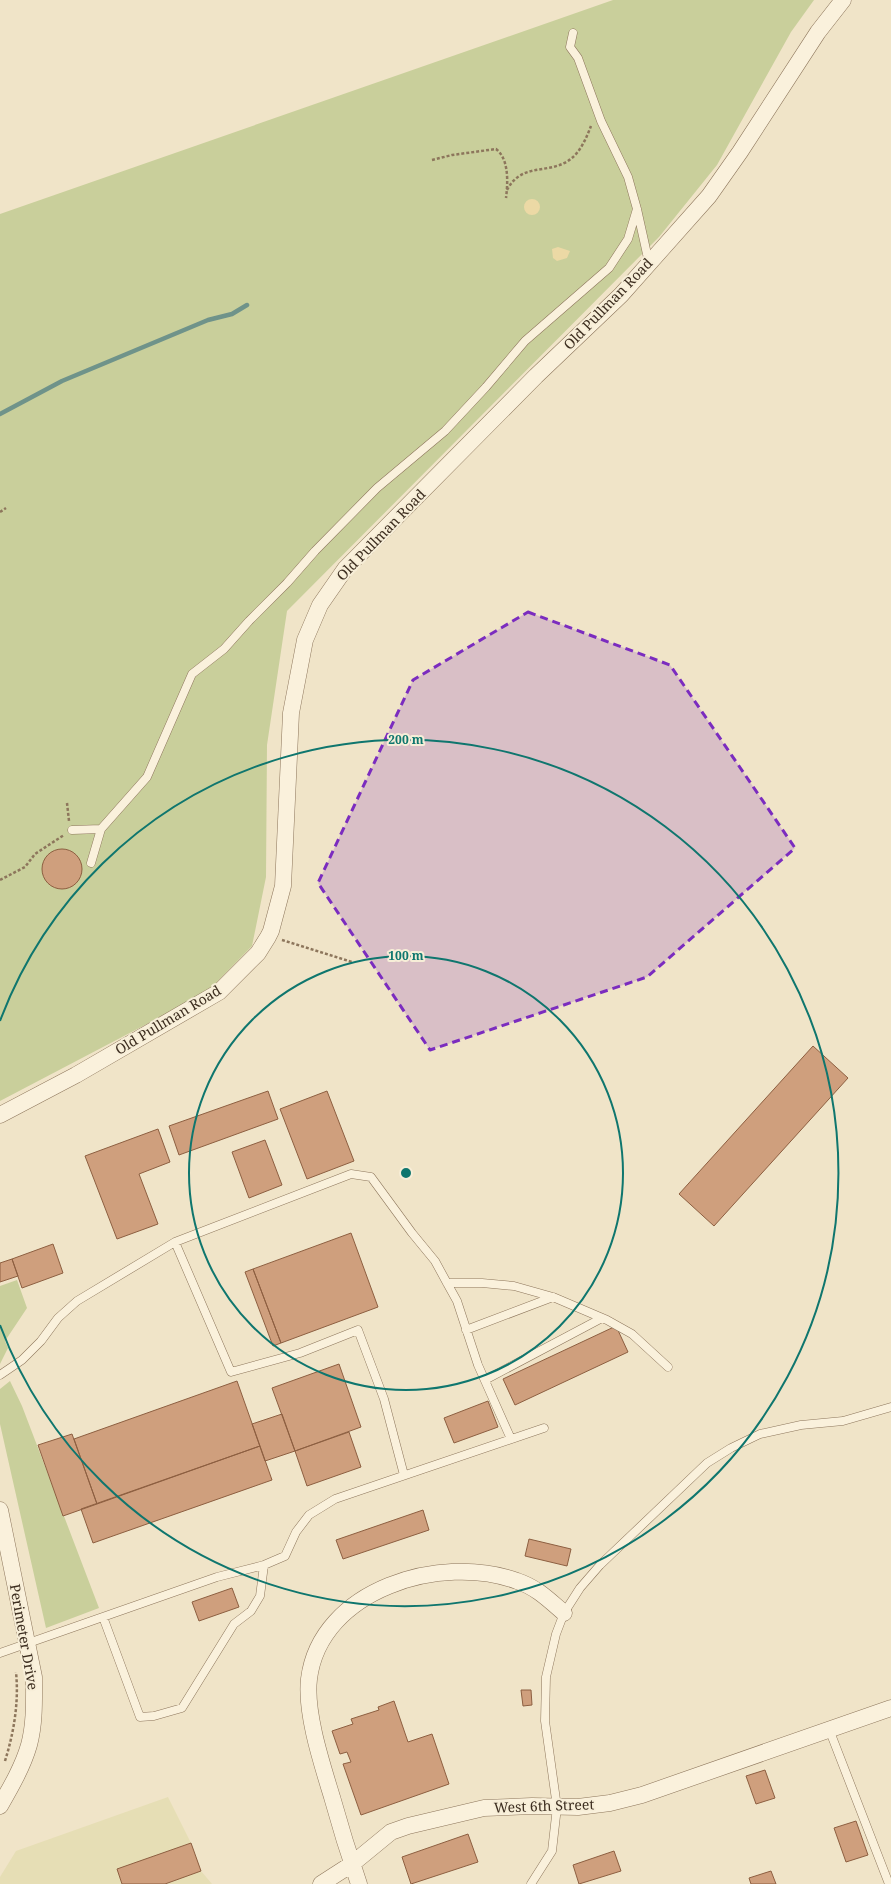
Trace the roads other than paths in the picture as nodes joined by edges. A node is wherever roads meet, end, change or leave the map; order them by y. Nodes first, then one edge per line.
1 (843, 0) edge
2 (573, 33) dead end
3 (637, 209) junction
4 (649, 264) junction
5 (101, 828) junction
6 (72, 830) road end
7 (91, 864) dead end
8 (0, 1115) edge
9 (175, 1242) junction
10 (447, 1283) junction
11 (553, 1297) junction
12 (602, 1318) junction
13 (466, 1330) junction
14 (668, 1367) dead end
15 (0, 1375) edge
16 (485, 1380) junction
17 (891, 1407) edge
18 (544, 1428) dead end
19 (511, 1439) junction
20 (404, 1475) junction
21 (0, 1510) edge
22 (264, 1565) junction
23 (564, 1613) junction
24 (103, 1617) junction
25 (20, 1646) junction
26 (0, 1653) edge
27 (891, 1708) edge
28 (829, 1729) junction
29 (0, 1806) edge
30 (557, 1807) junction
31 (352, 1864) junction
32 (321, 1884) edge
33 (358, 1884) edge
34 (531, 1884) edge
35 (889, 1884) edge

1 - 4 street, Old Pullman Road
2 - 3 lane
3 - 4 lane
3 - 5 lane
4 - 8 street, Old Pullman Road
5 - 6 lane
5 - 7 lane
9 - 10 lane
9 - 15 lane
9 - 20 lane
10 - 11 lane
10 - 13 lane
11 - 12 lane
11 - 13 lane
12 - 14 lane
12 - 16 lane
13 - 16 lane
16 - 19 lane
17 - 23 lane
18 - 19 lane
19 - 20 lane
20 - 22 lane
21 - 25 street, Perimeter Drive
22 - 24 lane
22 - 24 lane
23 - 30 lane
23 - 31 street
24 - 25 lane
25 - 26 lane
25 - 29 street, Perimeter Drive
27 - 28 street, West 6th Street
28 - 30 street, West 6th Street
28 - 35 lane
30 - 31 street, West 6th Street
30 - 34 lane
31 - 32 street, West 6th Street
31 - 33 street

